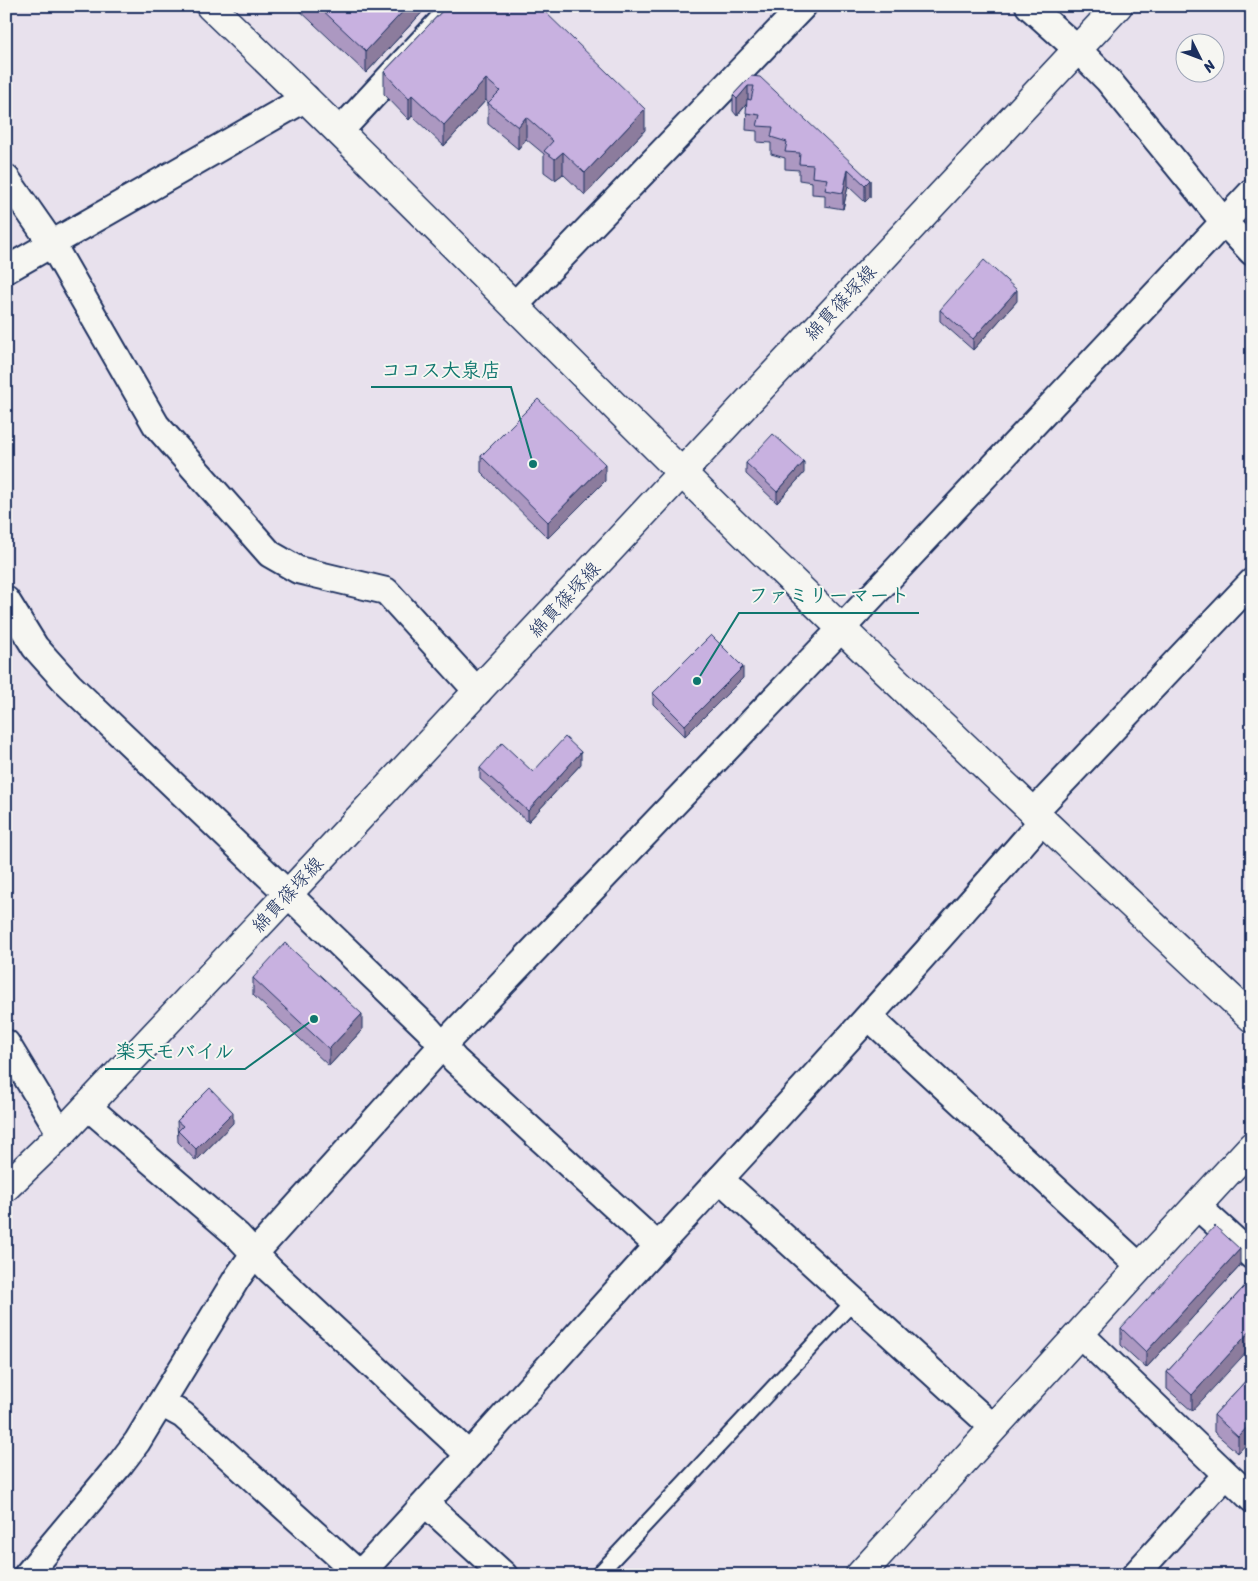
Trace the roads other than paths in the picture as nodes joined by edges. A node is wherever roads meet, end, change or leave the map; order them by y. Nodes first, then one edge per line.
1 (210, 6) edge
2 (456, 6) edge
3 (803, 6) edge
4 (1029, 6) edge
5 (1118, 6) edge
6 (1077, 50) junction
7 (306, 98) junction
8 (340, 131) junction
9 (6, 178) edge
10 (1252, 192) edge
11 (1224, 222) junction
12 (52, 244) junction
13 (1252, 252) edge
14 (6, 270) edge
15 (516, 305) junction
16 (681, 471) junction
17 (1252, 582) edge
18 (6, 600) edge
19 (841, 629) junction
20 (478, 692) junction
21 (1038, 817) junction
22 (288, 894) junction
23 (869, 1017) junction
24 (1252, 1018) edge
25 (6, 1044) edge
26 (442, 1046) junction
27 (87, 1106) junction
28 (61, 1134) junction
29 (1252, 1146) edge
30 (720, 1179) junction
31 (6, 1187) edge
32 (1197, 1206) junction
33 (658, 1246) junction
34 (254, 1254) junction
35 (1252, 1256) edge
36 (1140, 1267) junction
37 (855, 1300) junction
38 (1080, 1334) junction
39 (161, 1403) junction
40 (994, 1428) junction
41 (469, 1455) junction
42 (1226, 1475) junction
43 (1252, 1499) edge
44 (426, 1504) junction
45 (359, 1574) edge
46 (27, 1575) edge
47 (504, 1575) edge
48 (598, 1575) edge
49 (860, 1575) edge
50 (1135, 1575) edge

1 - 7 street
2 - 8 street
3 - 15 street
4 - 6 street
5 - 6 street, 綿貫篠塚線
6 - 11 street
6 - 16 street, 綿貫篠塚線
7 - 8 street
7 - 12 street
8 - 15 street
9 - 12 street
10 - 11 street
11 - 13 street
11 - 19 street
12 - 14 street
12 - 20 street
15 - 16 street
16 - 19 street
16 - 20 street, 綿貫篠塚線
17 - 21 street
18 - 22 street
19 - 21 street
19 - 26 street
20 - 22 street, 綿貫篠塚線
21 - 23 street
21 - 24 street
22 - 26 street
22 - 27 street, 綿貫篠塚線
23 - 30 street
23 - 36 street
25 - 28 street
26 - 33 street
26 - 34 street
27 - 28 street, 綿貫篠塚線
27 - 34 street
28 - 31 street, 綿貫篠塚線
29 - 32 street
30 - 33 street
30 - 37 street
32 - 35 street
32 - 36 street
33 - 41 street
34 - 39 street
34 - 41 street
36 - 38 street
37 - 40 street
37 - 48 lane
38 - 40 street
38 - 42 street
39 - 45 street
39 - 46 street
40 - 49 street
41 - 44 street
42 - 43 street
42 - 50 street
44 - 45 street
44 - 47 street

